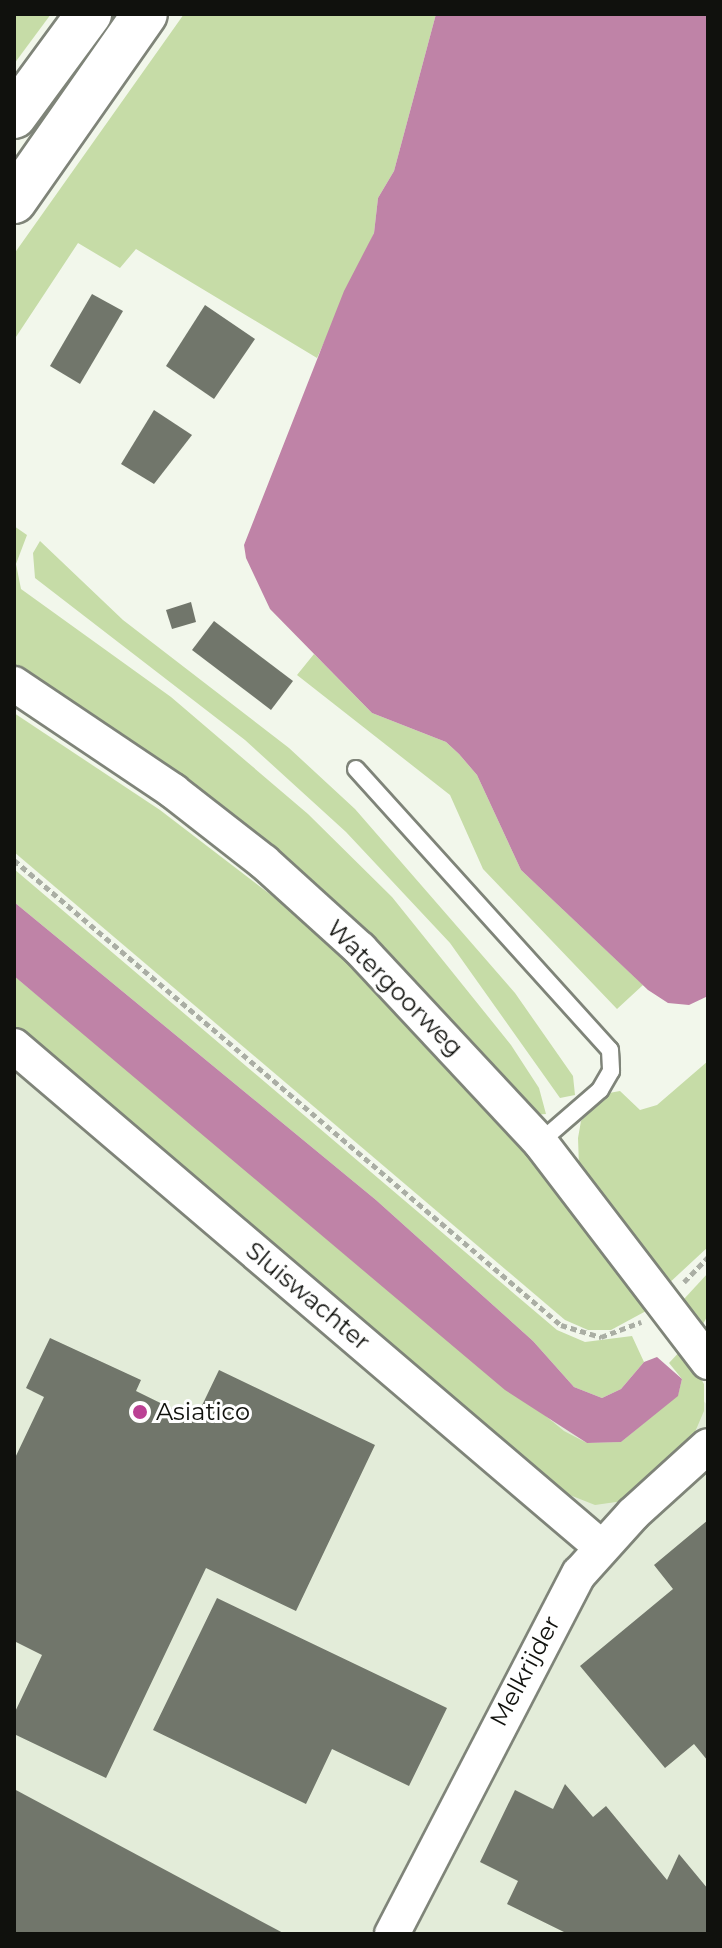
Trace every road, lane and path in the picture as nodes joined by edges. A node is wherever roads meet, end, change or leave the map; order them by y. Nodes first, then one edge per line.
1 (89, 14) edge
2 (145, 14) edge
3 (14, 116) edge
4 (14, 201) edge
5 (14, 684) edge
6 (356, 769) dead end
7 (14, 860) edge
8 (14, 1046) edge
9 (540, 1142) junction
10 (665, 1302) junction
11 (708, 1362) edge
12 (708, 1446) edge
13 (601, 1547) junction
14 (392, 1934) edge

1 - 3 highway
2 - 4 highway
5 - 9 street, Watergoorweg
6 - 9 lane
7 - 10 path
8 - 13 street, Sluiswachter
9 - 10 street, Watergoorweg
10 - 11 street, Watergoorweg
12 - 13 street, Melkrijder
13 - 14 street, Melkrijder

